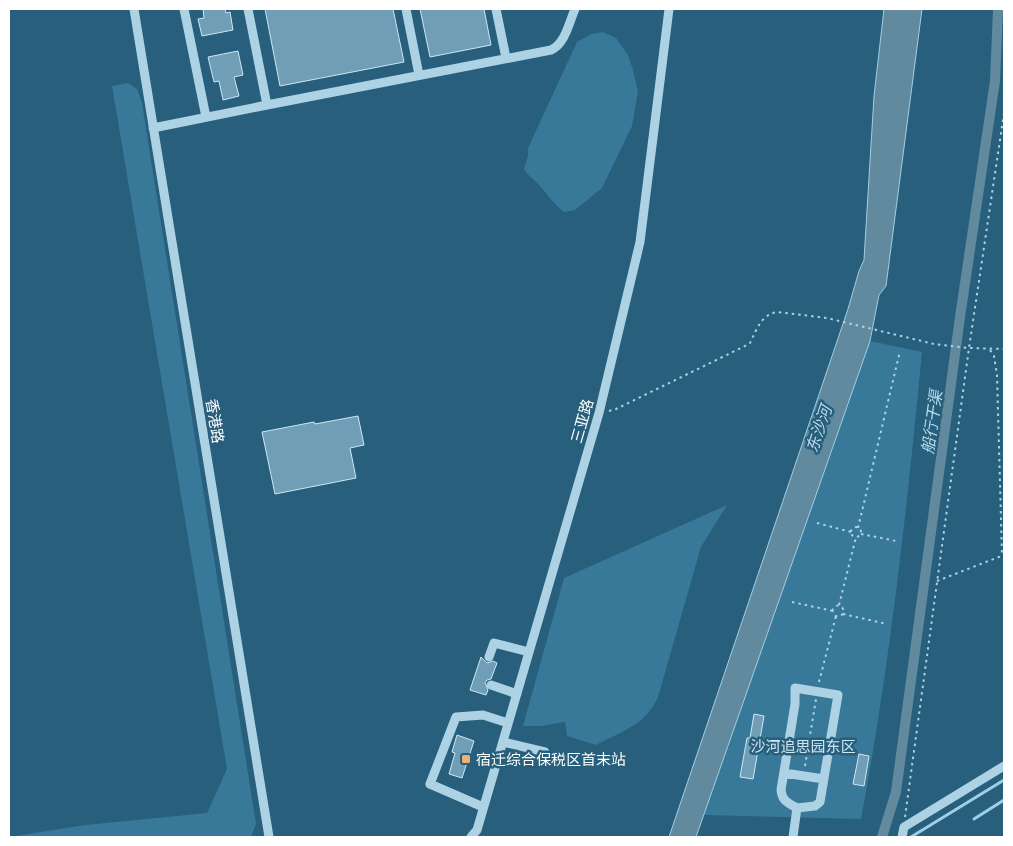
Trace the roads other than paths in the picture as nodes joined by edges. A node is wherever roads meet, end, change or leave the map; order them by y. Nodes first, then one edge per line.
1 (134, 9) edge
2 (184, 9) edge
3 (248, 9) edge
4 (406, 9) edge
5 (496, 9) edge
6 (576, 9) edge
7 (669, 9) edge
8 (506, 58) junction
9 (419, 75) junction
10 (267, 105) junction
11 (206, 117) junction
12 (153, 128) junction
13 (529, 652) junction
14 (490, 657) dead end
15 (491, 685) dead end
16 (517, 694) junction
17 (508, 724) junction
18 (503, 742) junction
19 (545, 752) dead end
20 (1004, 766) edge
21 (784, 773) junction
22 (824, 779) junction
23 (484, 807) junction
24 (797, 808) junction
25 (476, 835) edge
26 (269, 837) edge
27 (793, 837) edge
28 (902, 837) edge

1 - 12 street, 香港路
2 - 11 street
3 - 10 street
4 - 9 street
5 - 8 street
6 - 8 street
7 - 13 street, 三亚路
8 - 9 street
9 - 10 street
10 - 11 street
11 - 12 street
12 - 26 street, 香港路
13 - 14 street
13 - 16 street, 三亚路
15 - 16 street
16 - 17 street, 三亚路
17 - 18 street, 三亚路
17 - 23 street
18 - 19 street
18 - 23 street, 三亚路
20 - 28 street
21 - 22 street
21 - 22 street
21 - 24 street
22 - 24 street
23 - 25 street, 三亚路
24 - 27 street

